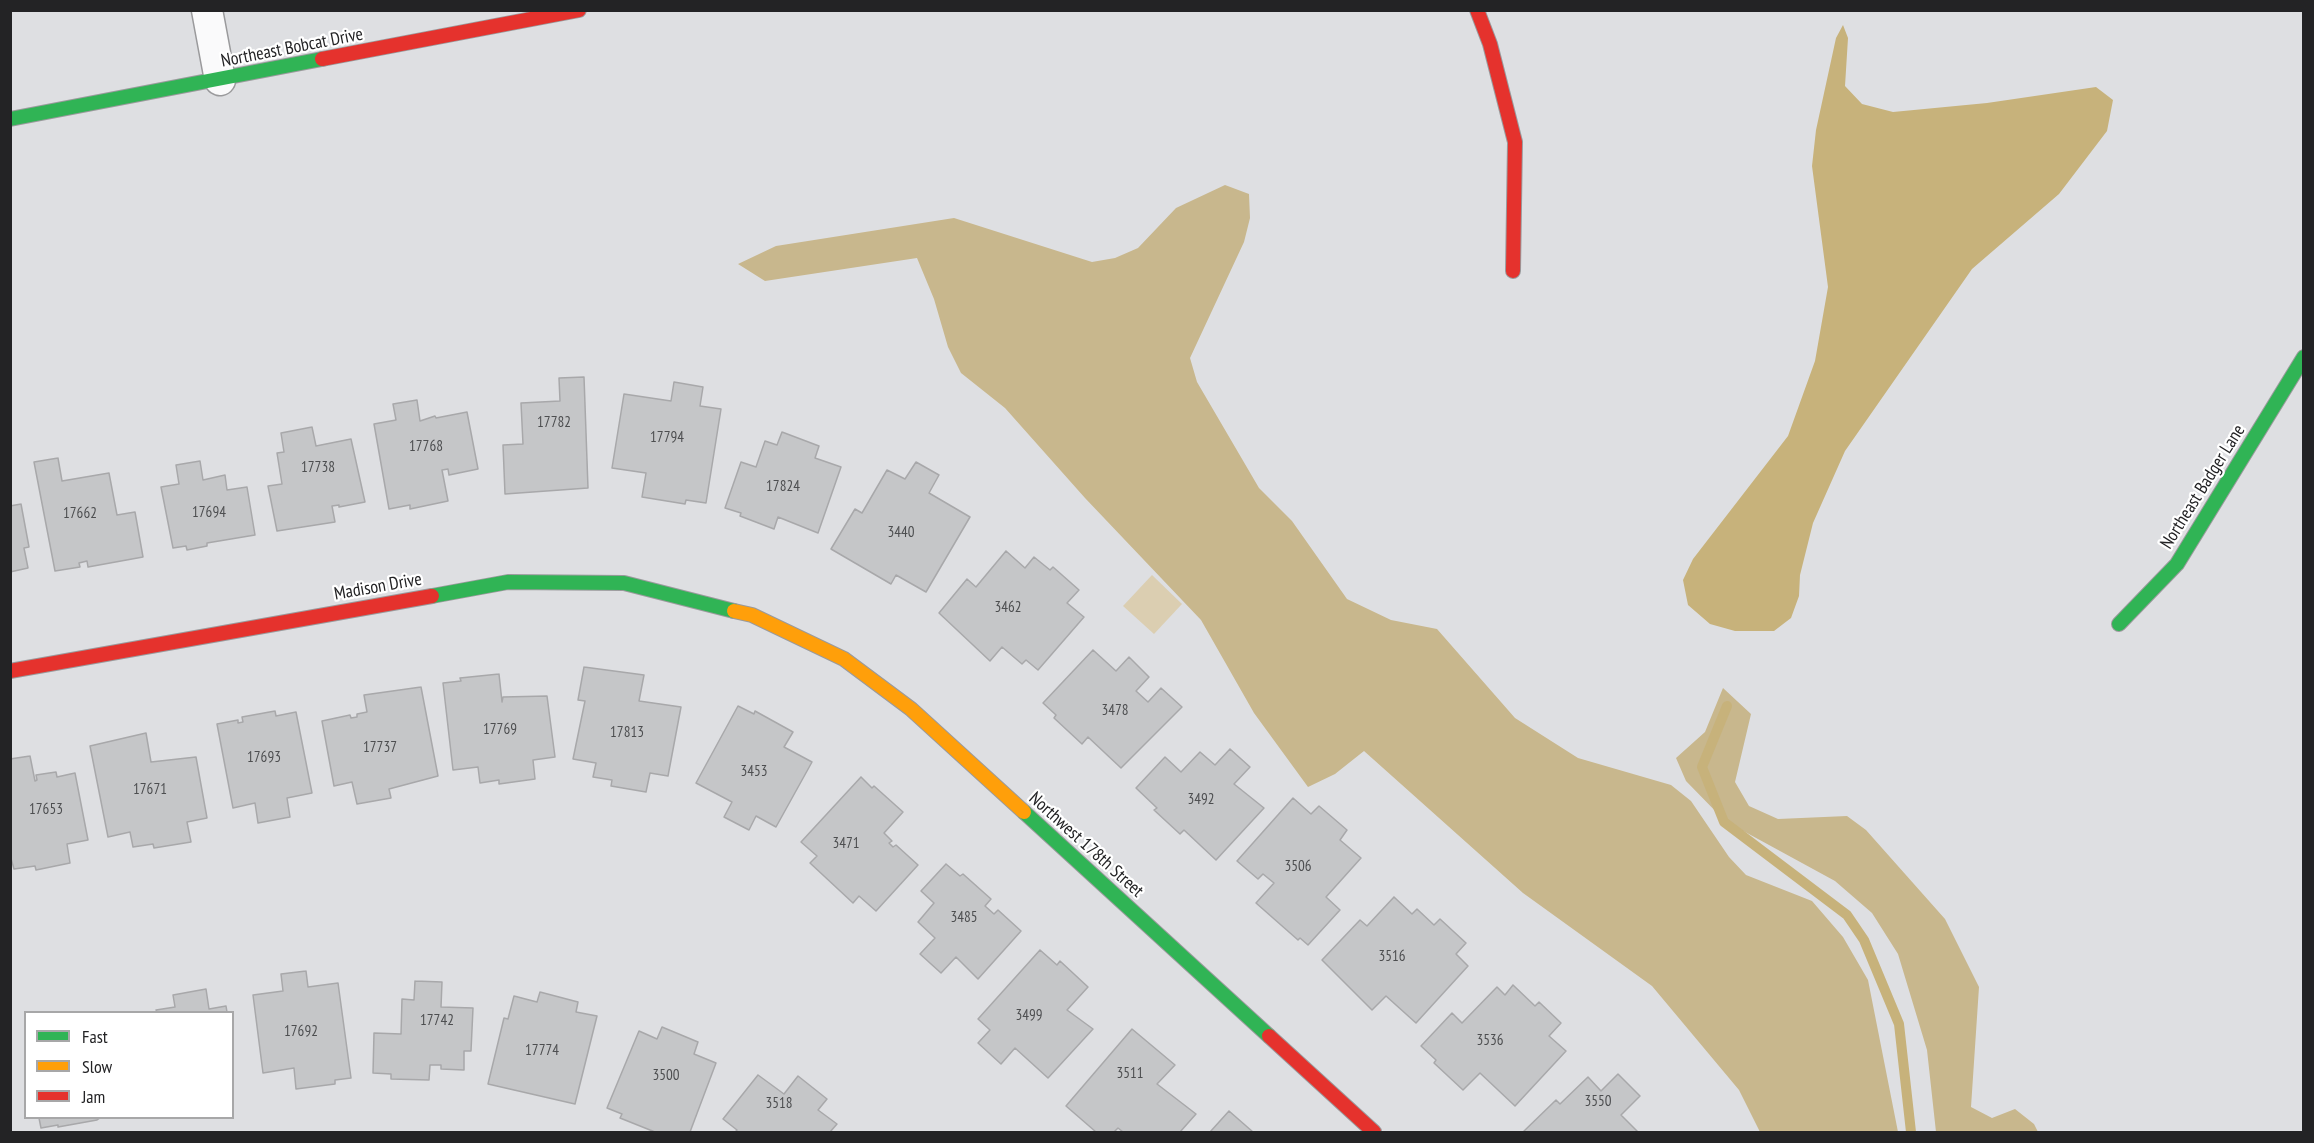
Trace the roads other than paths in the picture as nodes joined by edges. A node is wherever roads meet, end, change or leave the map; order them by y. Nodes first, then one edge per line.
1 (207, 10) edge
2 (579, 10) edge
3 (1477, 10) edge
4 (220, 80) junction
5 (10, 119) edge
6 (1513, 271) dead end
7 (2304, 357) edge
8 (752, 615) joint
9 (2118, 624) dead end
10 (10, 671) edge
11 (1374, 1132) edge

1 - 4 street
2 - 4 street, Northeast Bobcat Drive
3 - 6 street
4 - 5 street, Northeast Bobcat Drive
7 - 9 street, Northeast Badger Lane
8 - 10 street, Madison Drive
8 - 11 street, Northwest 178th Street

